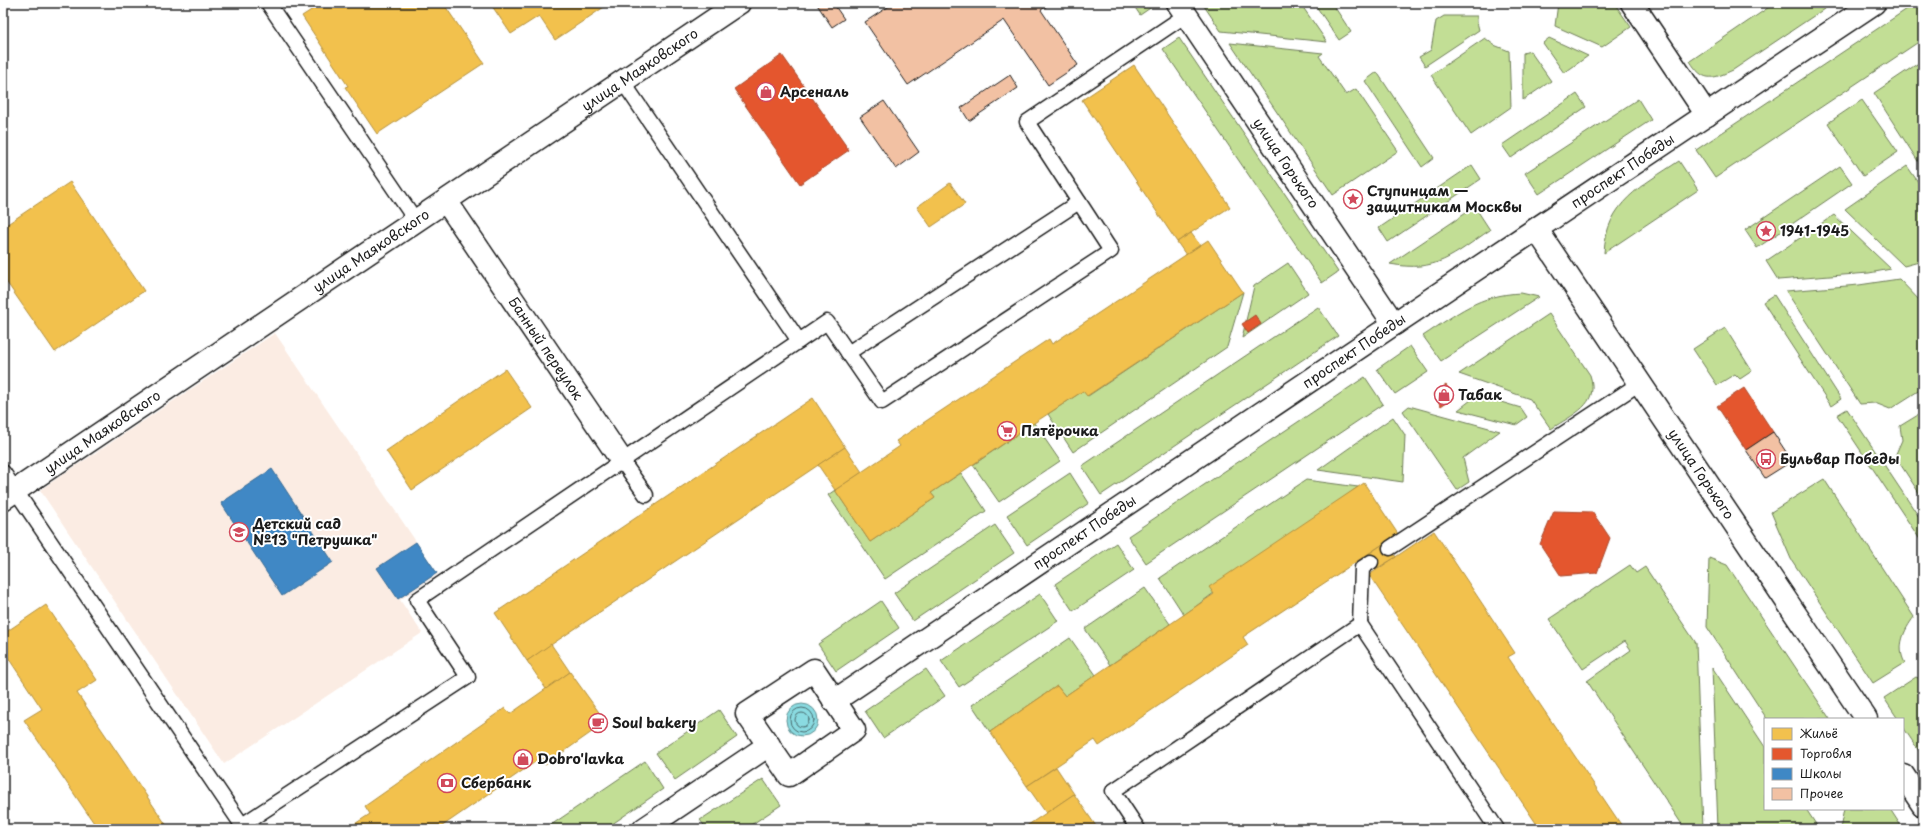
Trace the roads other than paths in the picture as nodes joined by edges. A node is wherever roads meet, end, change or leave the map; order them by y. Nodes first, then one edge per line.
1 (268, 3) edge
2 (740, 3) edge
3 (1632, 3) edge
4 (1874, 3) edge
5 (1182, 9) edge
6 (623, 82) junction
7 (1707, 115) junction
8 (446, 200) junction
9 (1079, 202) junction
10 (416, 221) junction
11 (1537, 230) junction
12 (1394, 324) junction
13 (800, 340) junction
14 (848, 354) junction
15 (1640, 383) junction
16 (622, 461) junction
17 (3, 472) edge
18 (9, 495) edge
19 (646, 495) dead end
20 (1390, 548) dead end
21 (1371, 562) dead end
22 (1360, 624) junction
23 (834, 701) junction
24 (1865, 718) edge
25 (769, 745) junction
26 (1904, 776) edge
27 (1923, 805) edge
28 (644, 829) edge
29 (1138, 829) edge
30 (1497, 829) edge

1 - 10 lane
2 - 6 street, улица Маяковского
3 - 7 street
4 - 7 street, проспект Победы
5 - 9 lane
5 - 12 street, улица Горького
6 - 8 street, улица Маяковского
6 - 13 lane
7 - 11 street, проспект Победы
8 - 10 street, улица Маяковского
8 - 16 street, Банный переулок
9 - 14 lane
9 - 14 lane
10 - 18 street, улица Маяковского
11 - 12 street, проспект Победы
11 - 15 street, улица Горького
12 - 23 street, проспект Победы
13 - 14 lane
13 - 16 lane
15 - 20 lane
15 - 24 street, улица Горького
16 - 18 lane
16 - 19 lane, Банный переулок
17 - 18 lane
21 - 22 lane
22 - 29 lane
22 - 30 lane
23 - 25 street
23 - 25 street
25 - 28 street
26 - 27 street

